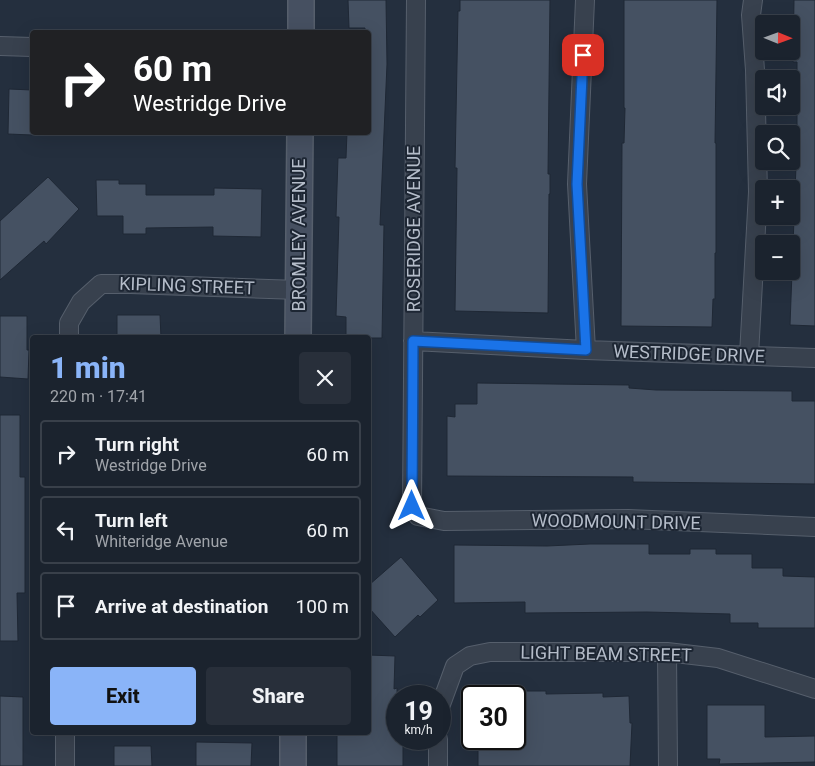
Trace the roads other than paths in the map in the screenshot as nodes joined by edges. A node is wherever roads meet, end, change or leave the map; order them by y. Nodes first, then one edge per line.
1 (301, 0) edge
2 (416, 0) edge
3 (585, 0) edge
4 (753, 0) edge
5 (300, 30) edge
6 (0, 46) edge
7 (30, 47) edge
8 (300, 135) edge
9 (299, 290) junction
10 (69, 335) edge
11 (298, 335) edge
12 (413, 341) junction
13 (586, 350) junction
14 (749, 355) junction
15 (815, 358) edge
16 (418, 516) joint
17 (815, 527) edge
18 (667, 652) junction
19 (448, 685) edge
20 (815, 689) edge
21 (65, 735) edge
22 (293, 735) edge
23 (438, 750) edge
24 (65, 766) edge
25 (293, 766) edge
26 (438, 766) edge
27 (668, 766) edge

1 - 5 street
2 - 12 street, ROSERIDGE AVENUE
3 - 13 street
4 - 14 street
6 - 7 street
8 - 9 street, BROMLEY AVENUE
9 - 10 street, KIPLING STREET
9 - 11 street, BROMLEY AVENUE
12 - 13 street, WESTRIDGE DRIVE
12 - 16 street, ROSERIDGE AVENUE
13 - 14 street, WESTRIDGE DRIVE
14 - 15 street, WESTRIDGE DRIVE
16 - 17 street, WOODMOUNT DRIVE
18 - 19 street, LIGHT BEAM STREET
18 - 20 street, LIGHT BEAM STREET
18 - 27 street
21 - 24 street
22 - 25 street
23 - 26 street

